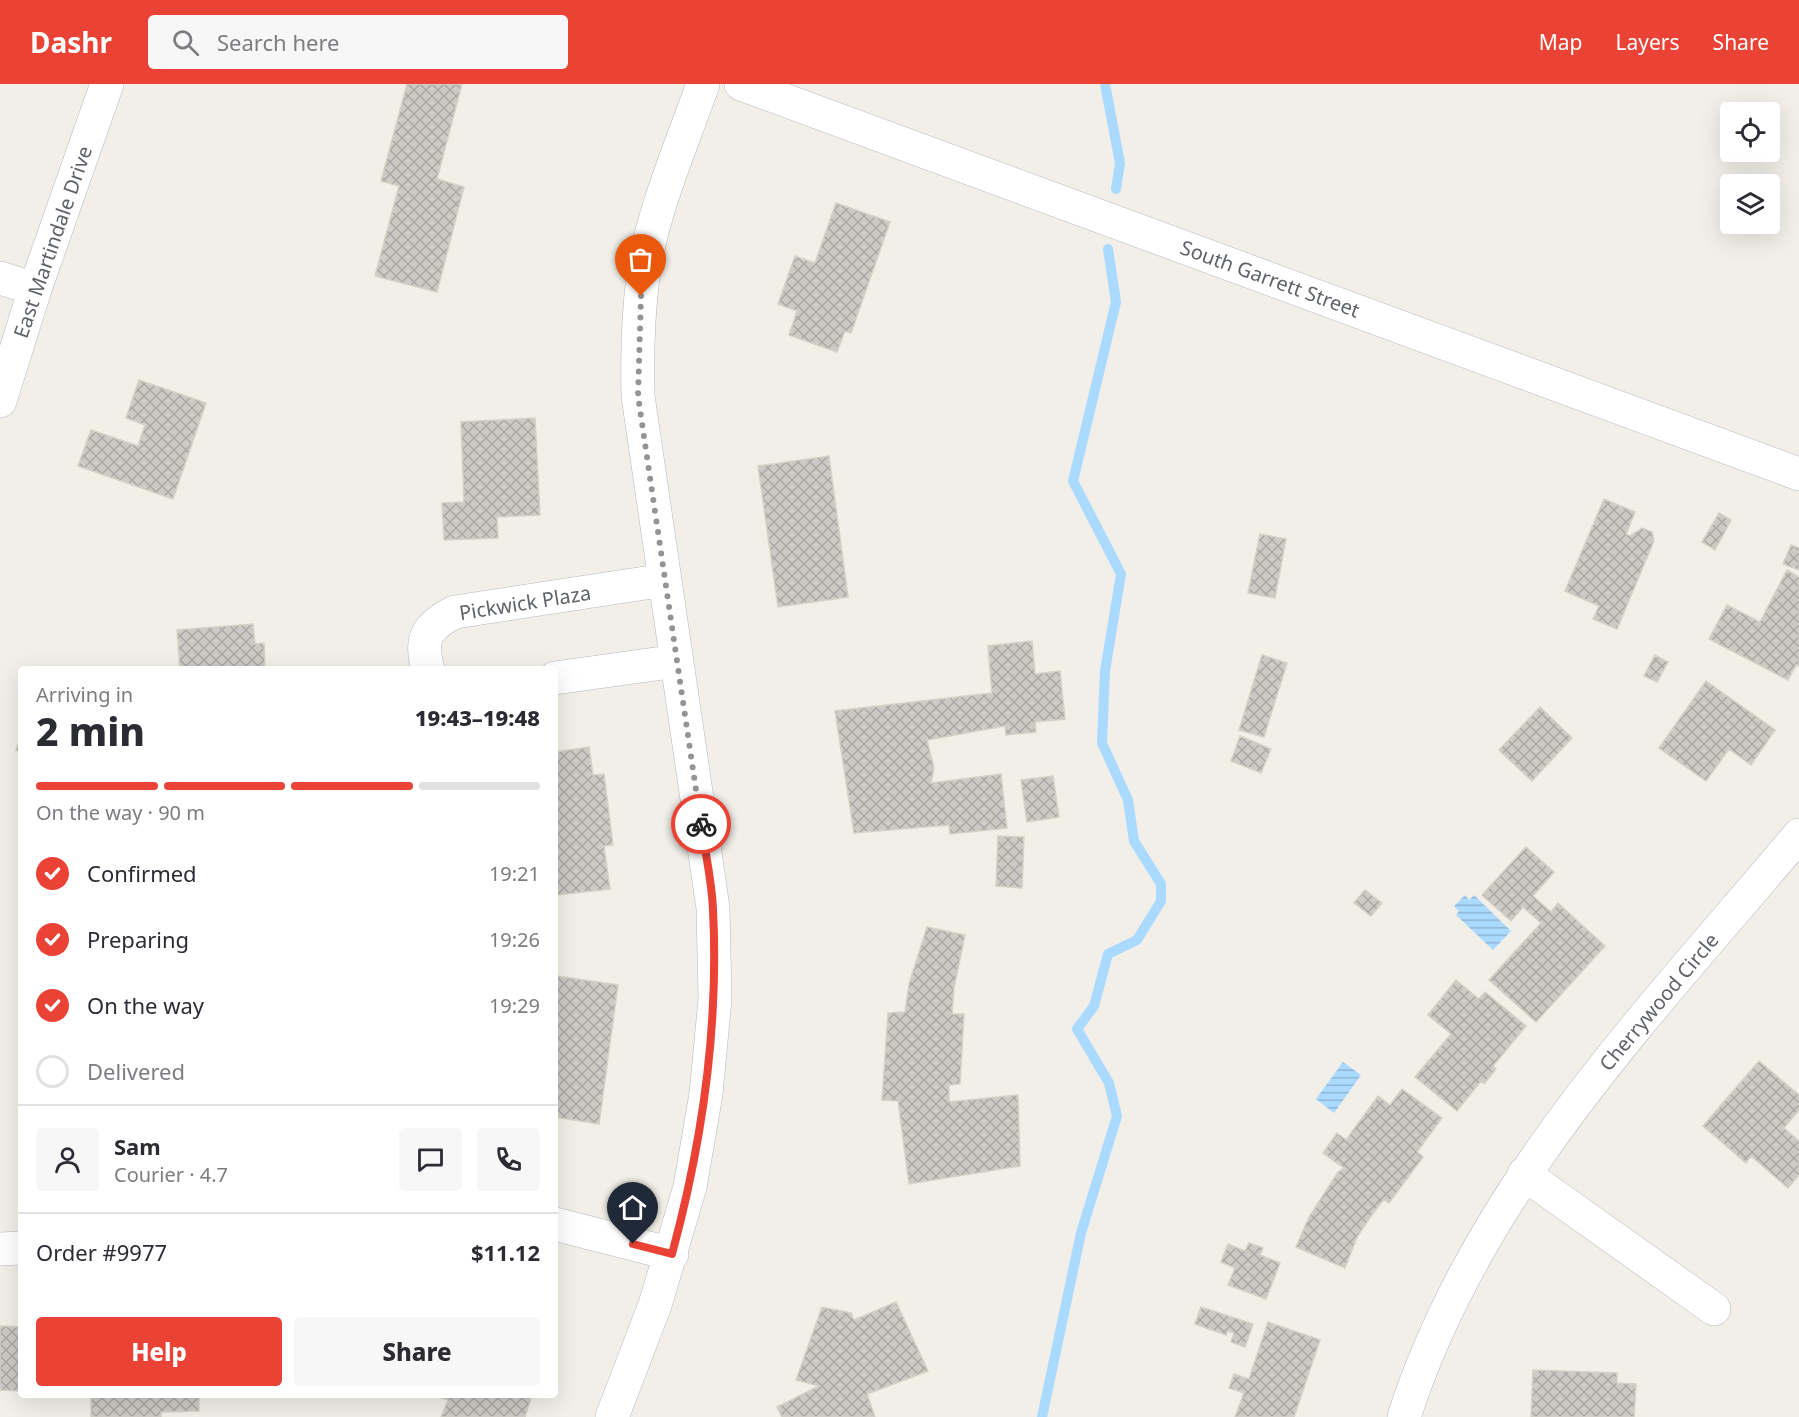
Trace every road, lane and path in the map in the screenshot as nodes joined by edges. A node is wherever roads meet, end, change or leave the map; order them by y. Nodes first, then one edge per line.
1 (107, 84) edge
2 (703, 84) edge
3 (741, 84) edge
4 (0, 278) edge
5 (35, 289) junction
6 (0, 400) edge
7 (1799, 474) edge
8 (665, 580) junction
9 (677, 661) junction
10 (427, 666) edge
11 (558, 678) edge
12 (1799, 835) edge
13 (1524, 1174) junction
14 (558, 1225) edge
15 (18, 1248) edge
16 (0, 1249) edge
17 (672, 1254) junction
18 (1714, 1309) dead end
19 (612, 1417) edge
20 (1404, 1417) edge

1 - 5 street, East Martindale Drive
2 - 8 street
3 - 7 street, South Garrett Street
4 - 5 street
5 - 6 street, East Martindale Drive
8 - 9 street
8 - 10 street, Pickwick Plaza
9 - 11 street
9 - 17 street
12 - 13 street, Cherrywood Circle
13 - 18 street
13 - 20 street, Cherrywood Circle
14 - 17 street
15 - 16 street
17 - 19 street

